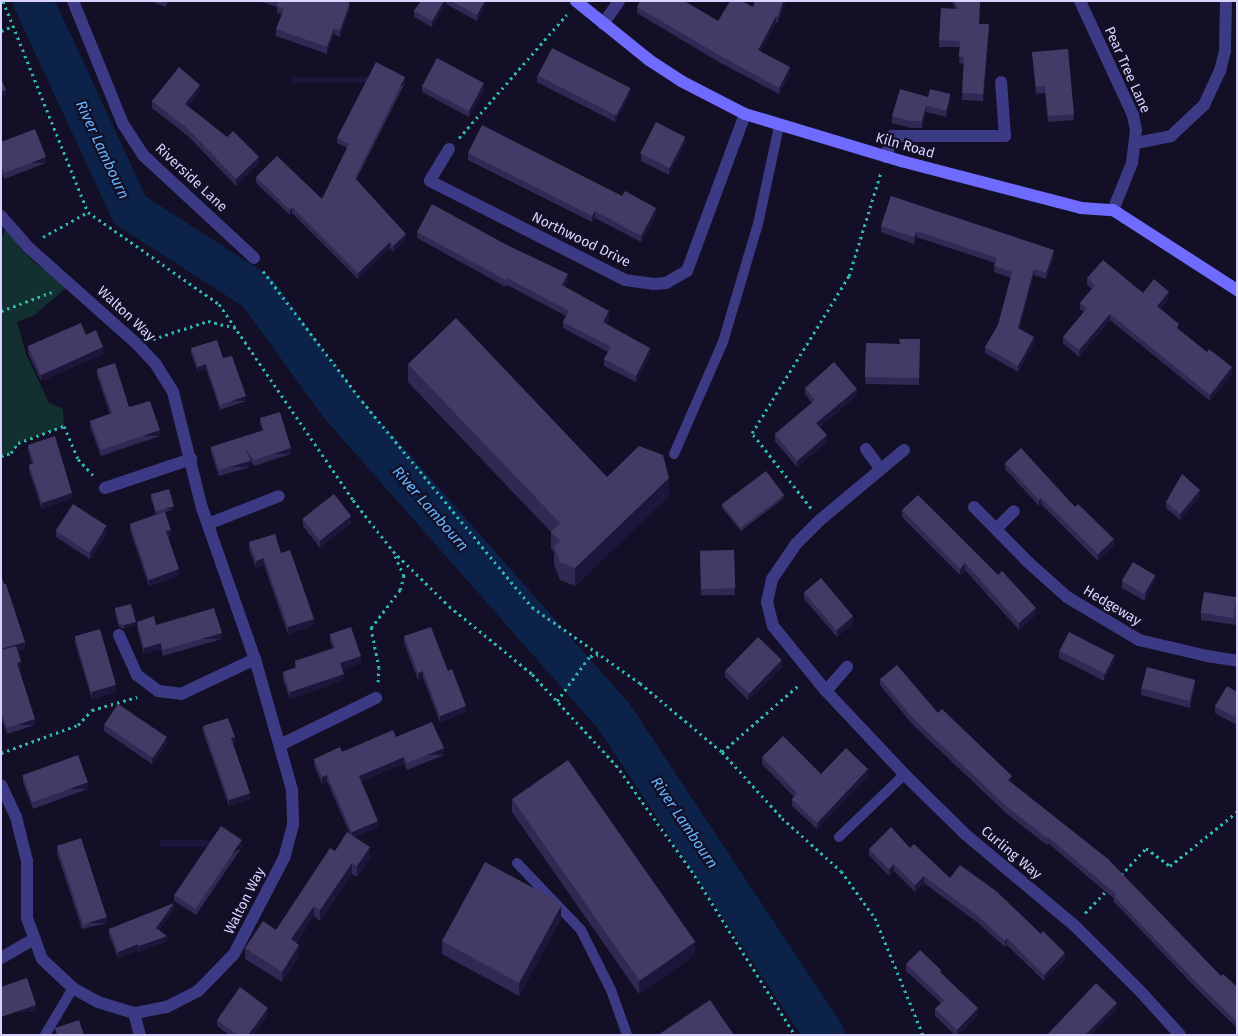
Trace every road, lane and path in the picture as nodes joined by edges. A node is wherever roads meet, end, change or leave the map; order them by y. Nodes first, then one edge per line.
1 (3, 1) edge
2 (73, 1) edge
3 (619, 1) edge
4 (1080, 1) edge
5 (1226, 1) edge
6 (577, 2) edge
7 (603, 24) junction
8 (13, 26) junction
9 (1, 31) edge
10 (1001, 82) dead end
11 (745, 114) junction
12 (779, 126) junction
13 (1136, 143) junction
14 (449, 149) joint
15 (886, 157) junction
16 (1113, 210) junction
17 (88, 212) junction
18 (1, 216) edge
19 (28, 247) junction
20 (254, 258) joint
21 (71, 284) junction
22 (1237, 290) edge
23 (1, 311) edge
24 (237, 328) junction
25 (138, 344) junction
26 (866, 449) dead end
27 (904, 450) dead end
28 (674, 454) dead end
29 (1, 456) edge
30 (190, 459) junction
31 (880, 468) junction
32 (106, 488) joint
33 (279, 496) dead end
34 (974, 507) dead end
35 (1014, 511) dead end
36 (820, 520) junction
37 (208, 524) junction
38 (996, 529) junction
39 (393, 551) junction
40 (119, 635) dead end
41 (598, 655) junction
42 (255, 658) junction
43 (1237, 661) edge
44 (847, 666) dead end
45 (158, 691) junction
46 (826, 691) junction
47 (786, 696) dead end
48 (376, 698) joint
49 (557, 701) junction
50 (280, 745) junction
51 (722, 752) junction
52 (1, 753) edge
53 (905, 774) junction
54 (1, 785) edge
55 (1237, 812) edge
56 (839, 837) dead end
57 (517, 863) dead end
58 (1120, 876) edge
59 (1113, 883) edge
60 (1074, 925) junction
61 (35, 938) junction
62 (1, 958) edge
63 (73, 988) junction
64 (134, 1013) junction
65 (44, 1035) edge
66 (140, 1035) edge
67 (627, 1035) edge
68 (795, 1035) edge
69 (923, 1035) edge
70 (1180, 1035) edge

1 - 8 path
2 - 20 street, Riverside Lane
3 - 7 street
4 - 13 street, Pear Tree Lane
5 - 13 street
6 - 7 street, Kiln Road
6 - 14 path
7 - 11 street, Kiln Road
8 - 9 path
8 - 17 path
10 - 15 street
11 - 12 street, Kiln Road
11 - 14 street, Northwood Drive
12 - 15 street, Kiln Road
12 - 28 lane
13 - 16 street, Pear Tree Lane
15 - 16 street, Kiln Road
15 - 36 path
16 - 22 street, Kiln Road
17 - 19 path
17 - 24 path
18 - 19 street, Walton Way
19 - 21 street, Walton Way
20 - 41 path
21 - 23 path
21 - 25 street, Walton Way
24 - 25 path
24 - 39 path
25 - 30 street, Walton Way
26 - 31 street
27 - 31 street, Curling Way
29 - 32 path
30 - 32 street
30 - 37 street, Walton Way
31 - 36 street, Curling Way
33 - 37 street
34 - 38 street, Hedgeway
35 - 38 street
36 - 46 street, Curling Way
37 - 42 street, Walton Way
38 - 43 street, Hedgeway
39 - 48 path
39 - 49 path
40 - 45 street
41 - 49 path
41 - 51 path
42 - 45 street
42 - 50 street, Walton Way
44 - 46 street
45 - 52 path
46 - 53 street, Curling Way
47 - 51 path
48 - 50 street
49 - 68 path
50 - 64 street, Walton Way
51 - 69 path
53 - 56 lane
53 - 60 street, Curling Way
54 - 61 street, Walton Way
55 - 58 path
57 - 67 lane
59 - 60 path
60 - 70 street, Curling Way
61 - 62 street
61 - 63 street, Walton Way
63 - 64 street, Walton Way
63 - 65 lane
64 - 66 street

